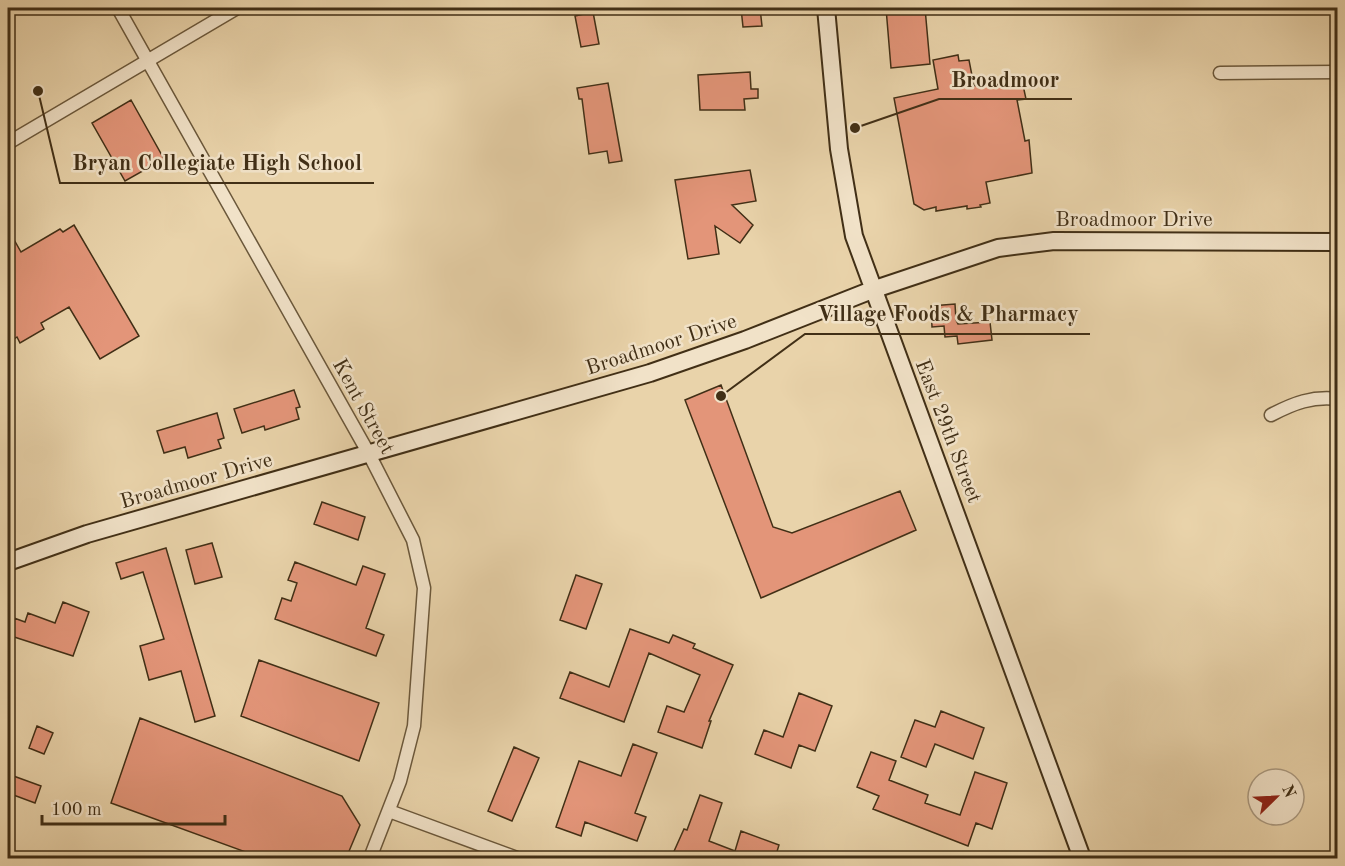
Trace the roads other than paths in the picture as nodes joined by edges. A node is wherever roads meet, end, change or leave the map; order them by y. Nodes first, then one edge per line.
1 (118, 8) edge
2 (237, 8) edge
3 (826, 8) edge
4 (148, 61) junction
5 (1338, 72) edge
6 (1220, 73) dead end
7 (8, 143) edge
8 (1338, 242) edge
9 (872, 290) junction
10 (1338, 399) edge
11 (1271, 415) dead end
12 (369, 454) junction
13 (8, 562) edge
14 (388, 811) junction
15 (370, 858) edge
16 (517, 858) edge
17 (1082, 858) edge

1 - 4 street, Kent Street
2 - 4 street
3 - 9 street, East 29th Street
4 - 7 street
4 - 12 street, Kent Street
5 - 6 street
8 - 9 street, Broadmoor Drive
9 - 12 street, Broadmoor Drive
9 - 17 street, East 29th Street
10 - 11 street
12 - 13 street, Broadmoor Drive
12 - 14 street, Kent Street
14 - 15 street, Kent Street
14 - 16 street

